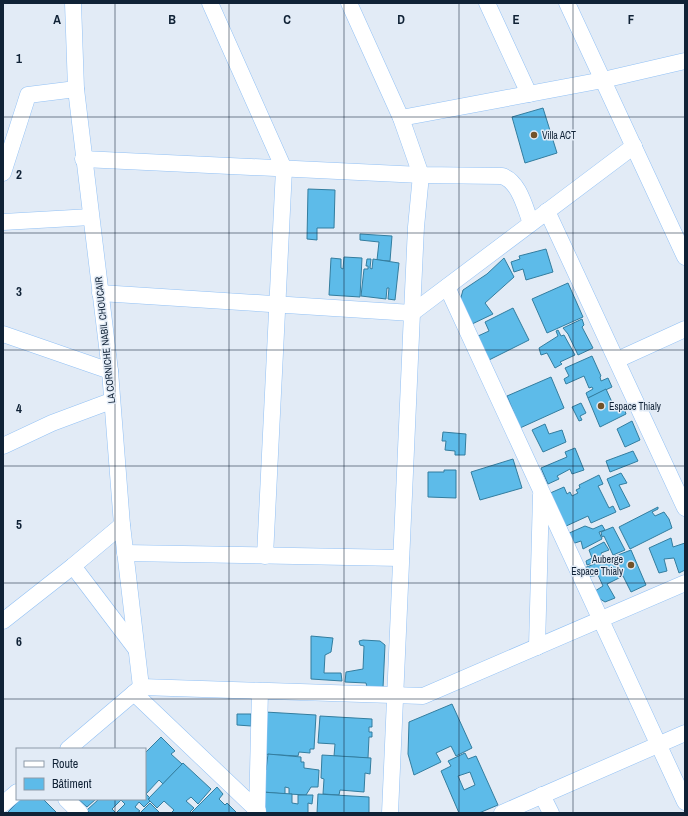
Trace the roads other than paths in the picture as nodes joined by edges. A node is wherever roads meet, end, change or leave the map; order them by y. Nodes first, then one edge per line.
1 (73, 3) edge
2 (210, 3) edge
3 (349, 3) edge
4 (487, 3) edge
5 (570, 4) edge
6 (685, 61) edge
7 (603, 80) junction
8 (76, 89) junction
9 (529, 94) junction
10 (401, 118) junction
11 (634, 146) junction
12 (6, 151) edge
13 (83, 159) junction
14 (284, 169) junction
15 (3, 173) edge
16 (421, 175) junction
17 (547, 211) junction
18 (90, 217) junction
19 (3, 222) edge
20 (531, 223) junction
21 (683, 248) edge
22 (447, 287) junction
23 (100, 293) junction
24 (278, 305) junction
25 (412, 313) junction
26 (685, 329) edge
27 (3, 334) edge
28 (617, 360) junction
29 (110, 371) junction
30 (111, 401) junction
31 (3, 446) edge
32 (541, 491) junction
33 (685, 508) edge
34 (122, 524) junction
35 (125, 553) junction
36 (265, 556) junction
37 (401, 558) junction
38 (73, 566) junction
39 (685, 583) edge
40 (601, 620) junction
41 (3, 621) edge
42 (536, 647) junction
43 (136, 650) junction
44 (137, 690) junction
45 (260, 691) junction
46 (395, 695) junction
47 (685, 733) edge
48 (658, 744) junction
49 (69, 748) edge
50 (16, 793) edge
51 (542, 795) junction
52 (67, 800) edge
53 (685, 802) edge
54 (3, 804) edge
55 (258, 812) edge
56 (80, 813) edge
57 (390, 813) edge
58 (502, 813) edge
59 (551, 813) edge

1 - 8 street, LA CORNICHE NABIL CHOUCAIR
2 - 14 street
3 - 10 street
4 - 9 street
5 - 7 street
6 - 7 street
7 - 9 street
7 - 11 street
8 - 12 street
8 - 13 street, LA CORNICHE NABIL CHOUCAIR
9 - 10 street
10 - 16 street
11 - 17 street
11 - 21 street
12 - 15 street
13 - 14 street
13 - 18 street, LA CORNICHE NABIL CHOUCAIR
14 - 16 street
14 - 24 street
16 - 20 street
16 - 25 street
17 - 20 street
17 - 28 street
18 - 19 street
18 - 23 street, LA CORNICHE NABIL CHOUCAIR
20 - 22 street
22 - 25 street
22 - 32 street
23 - 24 street
23 - 29 street, LA CORNICHE NABIL CHOUCAIR
24 - 25 street
24 - 36 street
25 - 37 street
26 - 28 street
27 - 29 street
28 - 33 street
29 - 30 street, LA CORNICHE NABIL CHOUCAIR
30 - 31 street
30 - 34 street, LA CORNICHE NABIL CHOUCAIR
32 - 40 street
32 - 42 street
34 - 35 street, LA CORNICHE NABIL CHOUCAIR
34 - 38 street
35 - 36 street
35 - 43 street, LA CORNICHE NABIL CHOUCAIR
36 - 37 street
37 - 46 street
38 - 41 street
38 - 43 street
39 - 40 street
40 - 42 street
40 - 48 street
42 - 46 street
43 - 44 street, LA CORNICHE NABIL CHOUCAIR
44 - 45 street
44 - 49 street
44 - 55 street
45 - 46 street
45 - 55 street
46 - 57 street
47 - 48 street
48 - 51 street
48 - 53 street
50 - 54 street
51 - 58 street
51 - 59 street
52 - 56 street

